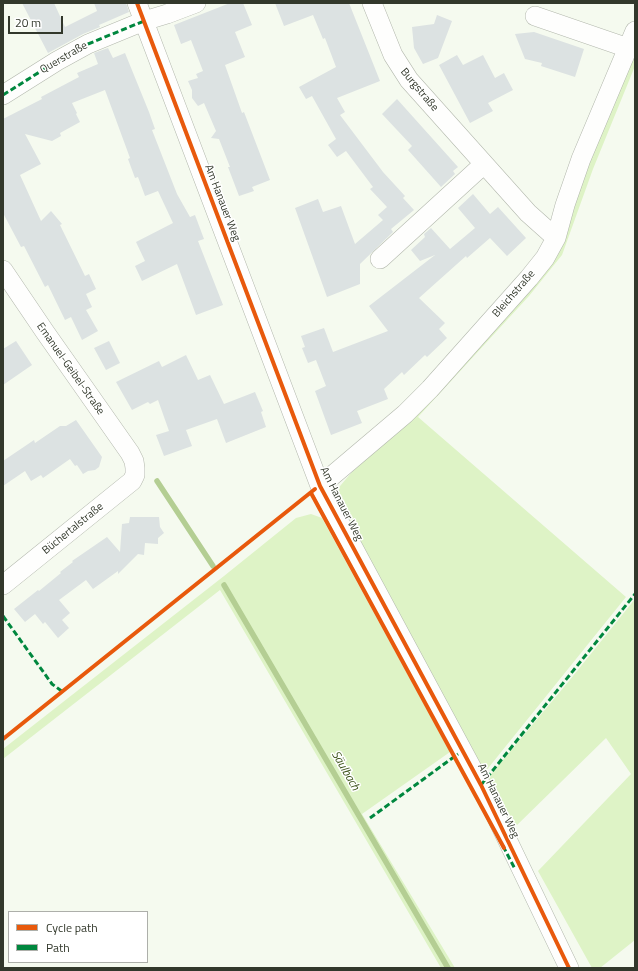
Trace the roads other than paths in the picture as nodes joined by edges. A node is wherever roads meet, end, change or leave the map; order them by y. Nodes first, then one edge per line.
1 (137, 3) edge
2 (196, 3) edge
3 (372, 3) edge
4 (535, 16) dead end
5 (144, 21) junction
6 (631, 39) edge
7 (3, 95) edge
8 (484, 164) junction
9 (556, 238) junction
10 (380, 259) dead end
11 (3, 270) edge
12 (135, 468) joint
13 (320, 486) junction
14 (3, 585) edge
15 (569, 968) edge

1 - 5 street, Am Hanauer Weg
2 - 5 street, Querstraße
3 - 8 street, Burgstraße
4 - 6 street, Bleichstraße
5 - 7 street, Querstraße
5 - 13 street, Am Hanauer Weg
6 - 9 street, Bleichstraße
8 - 9 street, Burgstraße
8 - 10 street
9 - 13 street, Bleichstraße
11 - 12 street, Emanuel-Geibel-Straße
12 - 14 street, Büchertalstraße
13 - 15 street, Am Hanauer Weg

